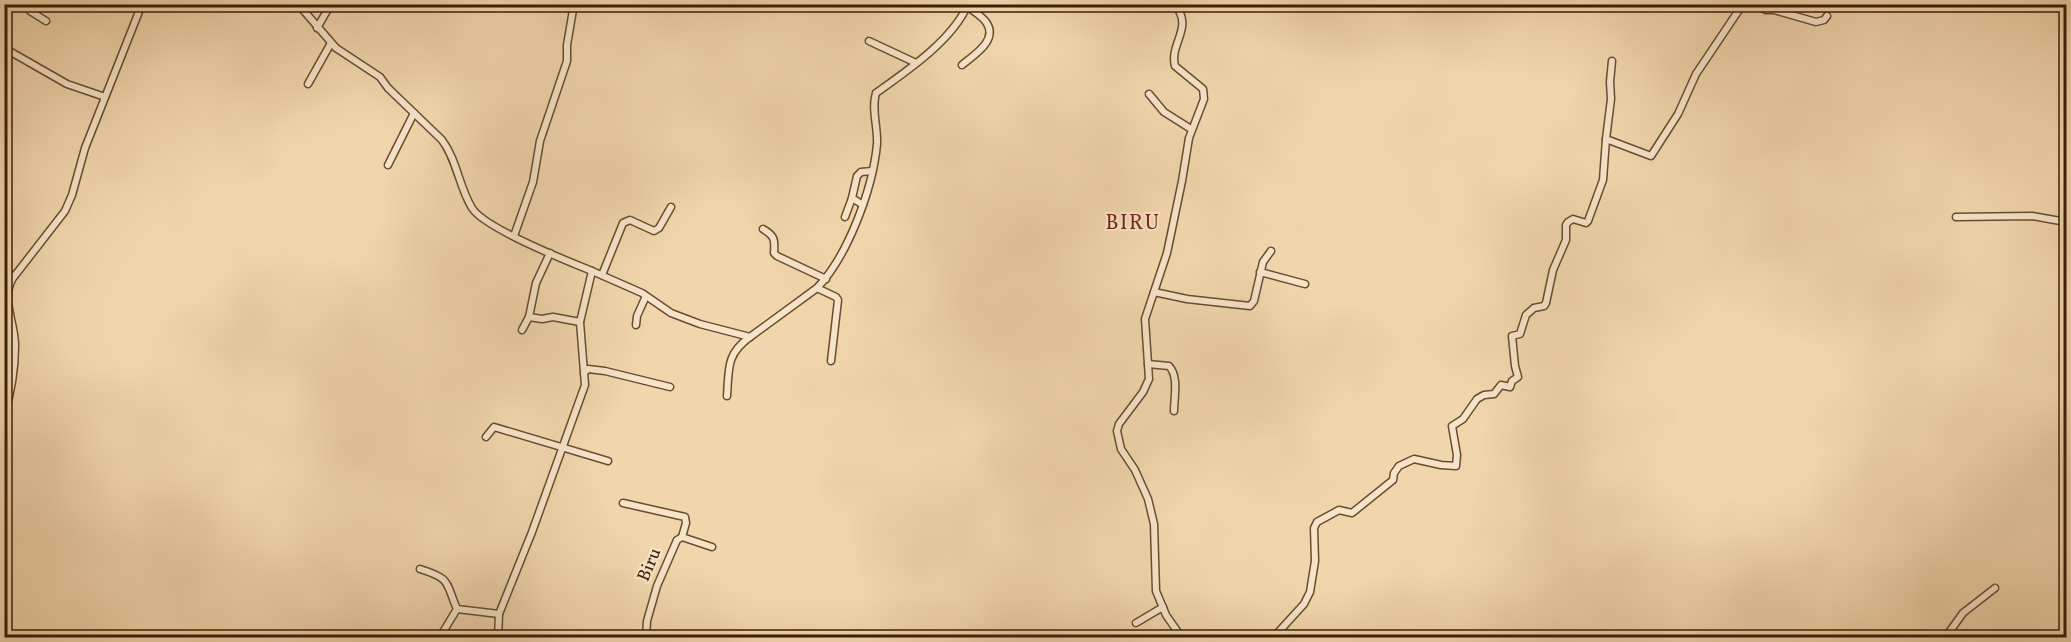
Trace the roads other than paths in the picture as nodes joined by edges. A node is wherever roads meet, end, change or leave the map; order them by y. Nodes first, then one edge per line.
1 (32, 4) edge
2 (142, 4) edge
3 (298, 4) edge
4 (331, 4) edge
5 (574, 4) edge
6 (1174, 4) edge
7 (1743, 4) edge
8 (1755, 4) edge
9 (967, 5) edge
10 (1827, 16) dead end
11 (46, 21) dead end
12 (317, 28) junction
13 (869, 40) dead end
14 (331, 43) junction
15 (4, 48) edge
16 (1612, 61) dead end
17 (916, 63) junction
18 (962, 65) dead end
19 (308, 84) dead end
20 (1149, 94) dead end
21 (105, 97) junction
22 (414, 114) junction
23 (1191, 129) junction
24 (1606, 140) junction
25 (388, 165) dead end
26 (872, 171) junction
27 (852, 198) junction
28 (863, 204) junction
29 (671, 207) dead end
30 (845, 217) dead end
31 (1956, 217) dead end
32 (2067, 222) edge
33 (763, 229) dead end
34 (514, 236) junction
35 (1270, 251) dead end
36 (549, 253) junction
37 (592, 271) junction
38 (1260, 272) junction
39 (602, 275) junction
40 (826, 279) junction
41 (1305, 284) dead end
42 (817, 288) junction
43 (1154, 292) junction
44 (645, 296) junction
45 (528, 316) junction
46 (580, 322) junction
47 (636, 325) dead end
48 (522, 330) dead end
49 (750, 337) junction
50 (831, 361) dead end
51 (1148, 364) junction
52 (584, 373) junction
53 (7, 387) edge
54 (670, 387) dead end
55 (727, 396) dead end
56 (1174, 411) dead end
57 (4, 417) edge
58 (486, 437) dead end
59 (562, 448) junction
60 (609, 461) dead end
61 (623, 502) dead end
62 (682, 537) junction
63 (711, 547) dead end
64 (420, 569) dead end
65 (1995, 588) dead end
66 (1163, 607) junction
67 (457, 609) junction
68 (499, 614) junction
69 (1136, 623) dead end
70 (443, 638) edge
71 (498, 638) edge
72 (646, 638) edge
73 (1182, 638) edge
74 (1273, 638) edge
75 (1945, 638) edge

1 - 11 street
2 - 21 street
3 - 12 street
4 - 12 street
5 - 34 street
6 - 23 street
7 - 24 street
8 - 10 street
9 - 17 street
9 - 18 street
12 - 14 street
13 - 17 street
14 - 19 street
14 - 22 street
15 - 21 street
16 - 24 street
17 - 26 street
20 - 23 street
21 - 53 street
22 - 25 street
22 - 34 street
23 - 43 street
24 - 74 street
26 - 27 street
26 - 28 street
27 - 28 street
27 - 30 street
28 - 40 street
29 - 39 street
31 - 32 street
33 - 40 street
34 - 36 street
35 - 38 street
36 - 37 street
36 - 45 street
37 - 39 street
37 - 46 street
38 - 41 street
38 - 43 street
39 - 44 street
40 - 42 street
42 - 49 street
42 - 50 street
43 - 51 street
44 - 47 street
44 - 49 street
45 - 46 street
45 - 48 street
46 - 52 street
49 - 55 street
51 - 56 street
51 - 66 street
52 - 54 street
52 - 59 street
53 - 57 street
58 - 59 street
59 - 60 street
59 - 68 street
61 - 62 street
62 - 63 street, Biru
62 - 72 street, Biru
64 - 67 street
65 - 75 street
66 - 69 street
66 - 73 street
67 - 68 street
67 - 70 street
68 - 71 street

